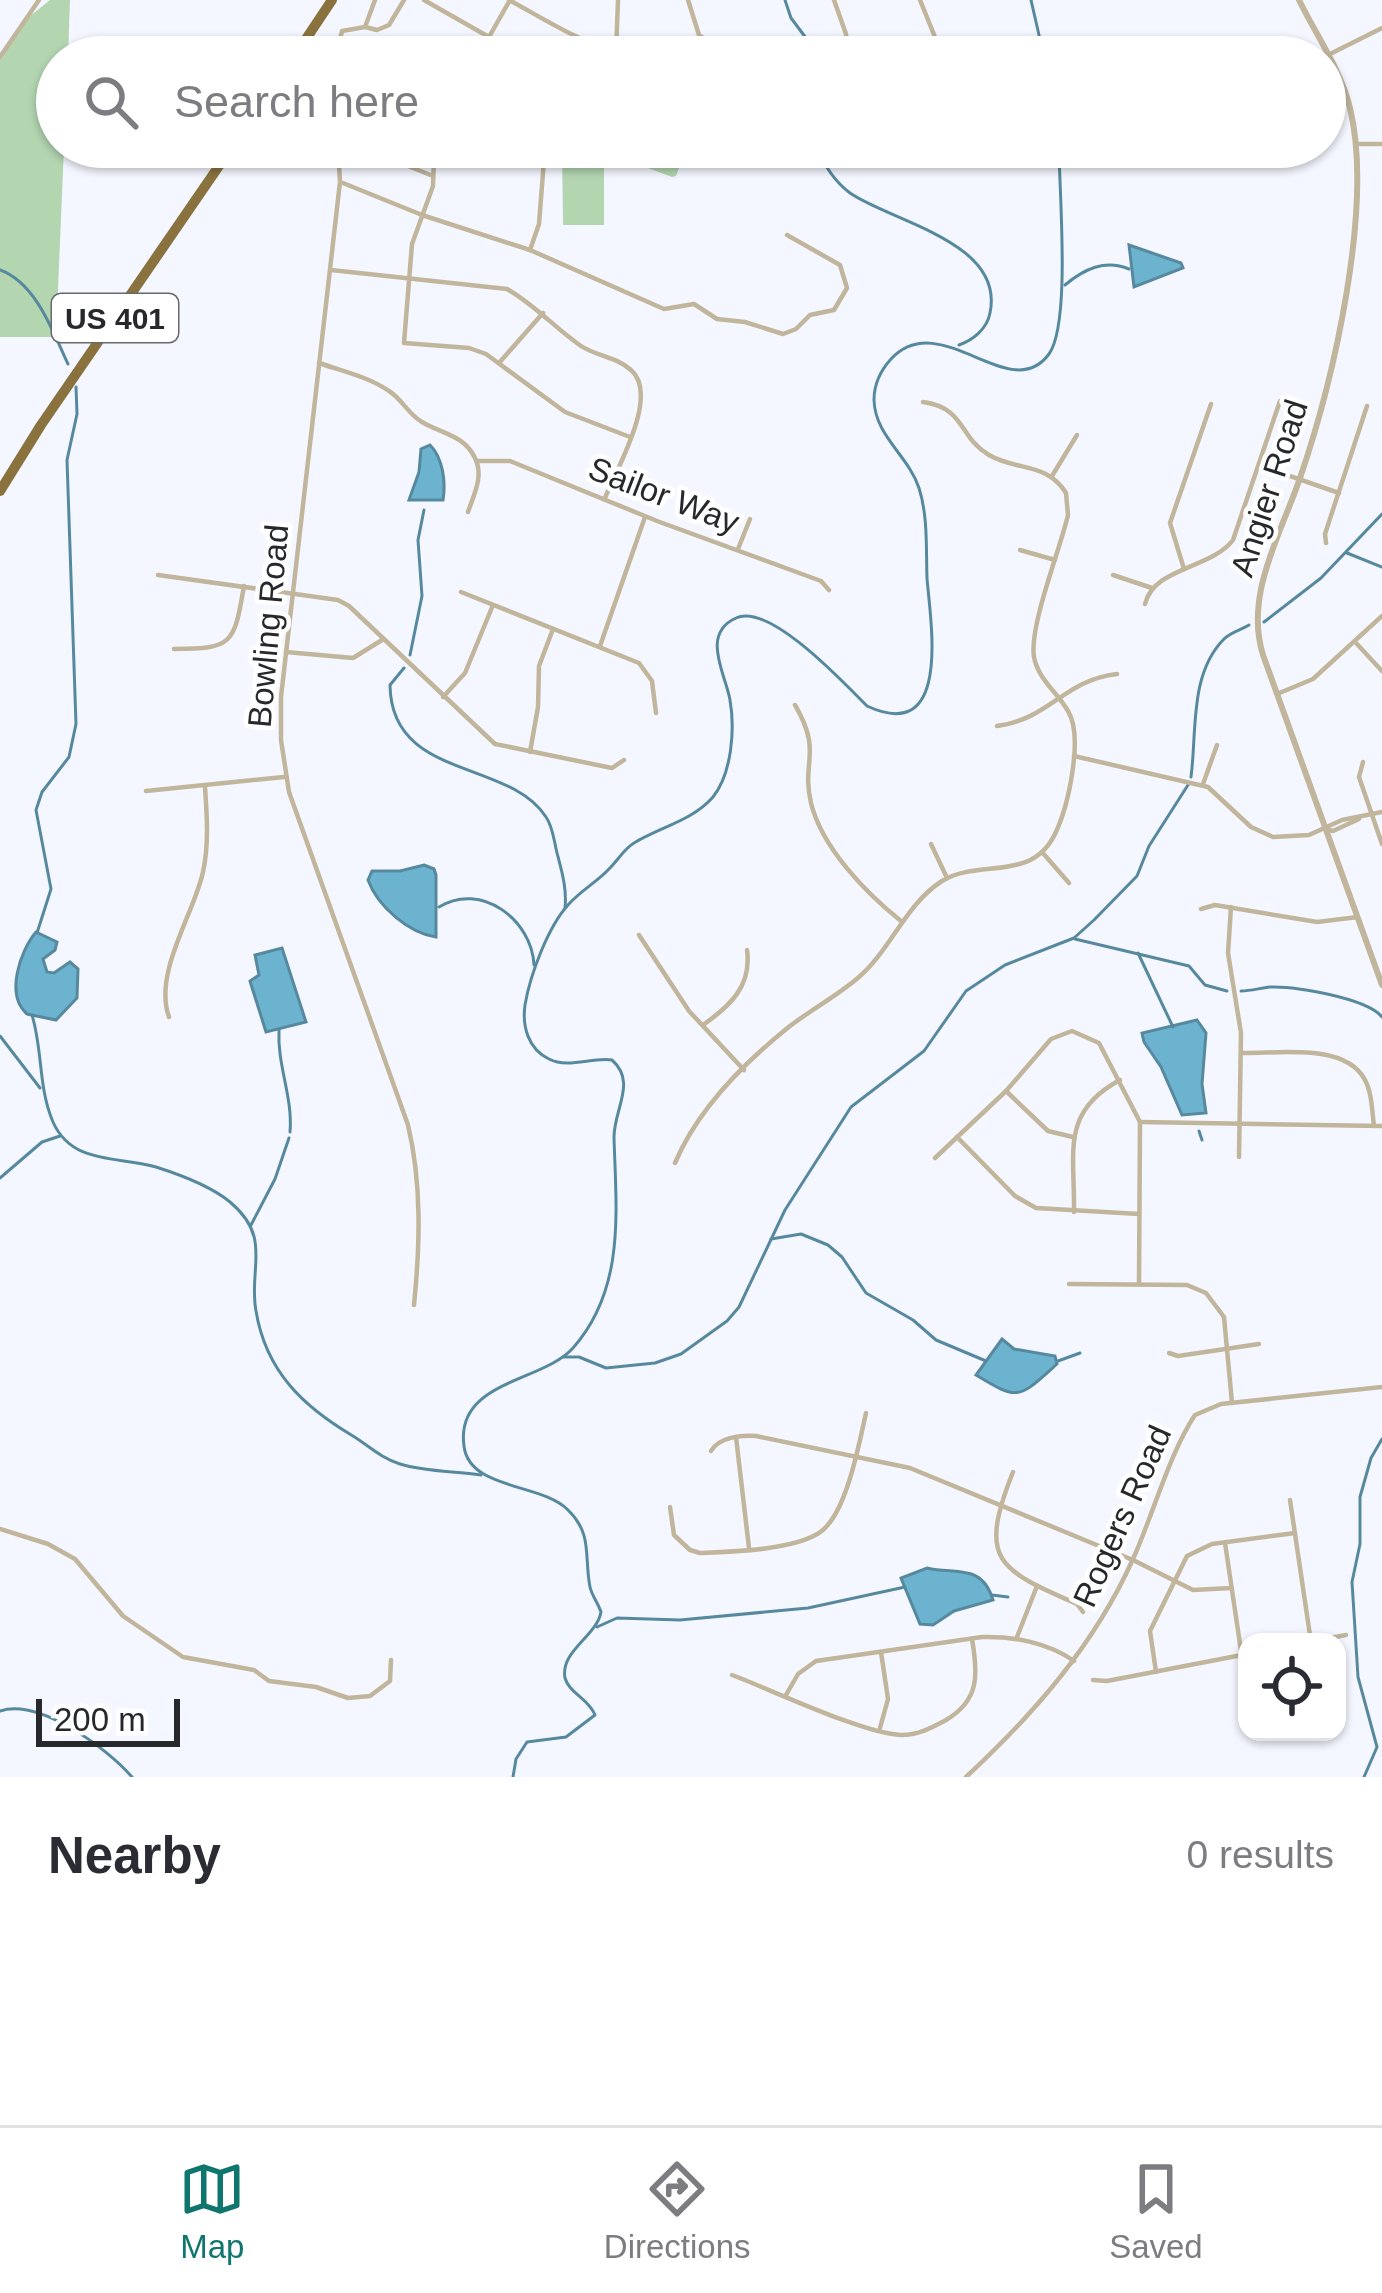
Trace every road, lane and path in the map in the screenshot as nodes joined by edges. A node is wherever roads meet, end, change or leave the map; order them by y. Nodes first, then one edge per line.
1 (39, 0) edge
2 (332, 0) edge
3 (375, 0) edge
4 (404, 0) edge
5 (424, 0) edge
6 (509, 0) edge
7 (618, 0) edge
8 (688, 0) edge
9 (834, 0) edge
10 (920, 0) edge
11 (1299, 0) edge
12 (364, 27) junction
13 (1382, 28) edge
14 (308, 36) edge
15 (341, 36) edge
16 (487, 36) edge
17 (490, 36) edge
18 (582, 36) edge
19 (617, 36) edge
20 (702, 36) edge
21 (846, 36) edge
22 (934, 36) edge
23 (1318, 36) edge
24 (1346, 46) edge
25 (0, 57) edge
26 (1346, 96) edge
27 (1355, 144) junction
28 (1382, 144) edge
29 (218, 168) edge
30 (339, 168) edge
31 (413, 168) edge
32 (433, 168) edge
33 (543, 168) edge
34 (433, 176) junction
35 (340, 182) junction
36 (422, 215) junction
37 (787, 235) dead end
38 (530, 250) junction
39 (331, 270) junction
40 (409, 278) junction
41 (543, 313) junction
42 (319, 363) junction
43 (499, 363) junction
44 (1280, 401) dead end
45 (923, 402) dead end
46 (1211, 404) dead end
47 (1367, 406) dead end
48 (1077, 435) dead end
49 (630, 437) junction
50 (477, 461) junction
51 (1261, 466) junction
52 (1052, 476) junction
53 (1299, 479) junction
54 (0, 491) edge
55 (1339, 493) junction
56 (605, 498) junction
57 (468, 512) dead end
58 (645, 517) junction
59 (750, 518) dead end
60 (1326, 543) dead end
61 (738, 549) junction
62 (1020, 550) dead end
63 (1056, 560) junction
64 (1185, 570) junction
65 (158, 575) dead end
66 (1113, 575) dead end
67 (244, 586) junction
68 (1152, 588) junction
69 (829, 590) dead end
70 (293, 592) junction
71 (460, 592) dead end
72 (1145, 604) dead end
73 (493, 605) junction
74 (1382, 616) edge
75 (553, 628) junction
76 (382, 640) junction
77 (1355, 642) junction
78 (600, 646) junction
79 (174, 650) dead end
80 (286, 652) junction
81 (1382, 670) edge
82 (1117, 674) dead end
83 (1277, 694) junction
84 (443, 697) junction
85 (1060, 698) junction
86 (795, 705) dead end
87 (656, 713) dead end
88 (998, 726) dead end
89 (1216, 745) dead end
90 (530, 752) junction
91 (1074, 756) junction
92 (624, 760) dead end
93 (1363, 762) dead end
94 (284, 777) junction
95 (1203, 784) junction
96 (205, 787) junction
97 (146, 791) dead end
98 (1382, 812) edge
99 (1372, 814) junction
100 (1326, 829) junction
101 (932, 844) dead end
102 (1382, 844) edge
103 (1042, 852) junction
104 (947, 878) junction
105 (1070, 883) dead end
106 (1231, 907) junction
107 (1201, 909) dead end
108 (1358, 917) junction
109 (902, 922) junction
110 (639, 935) dead end
111 (747, 950) dead end
112 (1382, 985) edge
113 (169, 1017) dead end
114 (703, 1025) junction
115 (1241, 1053) junction
116 (744, 1070) junction
117 (1120, 1080) junction
118 (1006, 1091) junction
119 (1140, 1122) junction
120 (1240, 1124) junction
121 (1378, 1127) edge
122 (957, 1137) junction
123 (1075, 1138) junction
124 (1239, 1157) dead end
125 (935, 1158) dead end
126 (675, 1163) dead end
127 (1074, 1212) junction
128 (1140, 1214) junction
129 (1069, 1284) dead end
130 (1139, 1284) junction
131 (414, 1305) dead end
132 (1259, 1345) dead end
133 (1227, 1348) junction
134 (1169, 1353) dead end
135 (1382, 1387) edge
136 (1232, 1403) junction
137 (866, 1413) dead end
138 (736, 1437) junction
139 (711, 1451) dead end
140 (856, 1456) junction
141 (1013, 1472) dead end
142 (1290, 1500) dead end
143 (1000, 1505) junction
144 (670, 1507) dead end
145 (0, 1528) edge
146 (1294, 1533) junction
147 (1225, 1541) junction
148 (749, 1548) junction
149 (1133, 1560) junction
150 (1174, 1581) junction
151 (1037, 1586) junction
152 (1231, 1588) junction
153 (1082, 1612) dead end
154 (1240, 1633) edge
155 (1309, 1633) edge
156 (972, 1639) junction
157 (1016, 1640) junction
158 (881, 1652) junction
159 (1238, 1656) edge
160 (391, 1660) dead end
161 (1074, 1661) junction
162 (1156, 1672) junction
163 (732, 1675) dead end
164 (1093, 1679) dead end
165 (786, 1695) junction
166 (879, 1731) junction
167 (966, 1777) edge

1 - 25 street
2 - 14 highway
3 - 12 street
4 - 12 street
5 - 16 street
6 - 17 street
6 - 18 street
7 - 19 street
8 - 20 street
9 - 21 street
10 - 22 street
11 - 23 street, Angier Road
12 - 15 street
13 - 24 street
26 - 27 street, Angier Road
27 - 28 street
27 - 53 street, Angier Road
29 - 54 highway, US 401
30 - 35 street, Bowling Road
31 - 34 street
32 - 34 street
33 - 38 street
34 - 36 street
35 - 36 street
35 - 39 street, Bowling Road
36 - 38 street
36 - 40 street
37 - 38 street
39 - 40 street
39 - 42 street, Bowling Road
40 - 41 street
40 - 43 street
41 - 43 street
41 - 49 street
42 - 50 street
42 - 70 street, Bowling Road
43 - 49 street
44 - 51 street
45 - 52 street
46 - 64 street
47 - 55 street
48 - 52 street
49 - 56 street
50 - 56 street, Sailor Way
50 - 57 street
51 - 53 street
51 - 64 street
52 - 63 street
53 - 55 street
53 - 83 street, Angier Road
55 - 60 street
56 - 58 street, Sailor Way
58 - 61 street, Sailor Way
58 - 78 street
59 - 61 street
61 - 69 street, Sailor Way
62 - 63 street
63 - 85 street
64 - 68 street
65 - 67 street
66 - 68 street
67 - 70 street
67 - 79 street
68 - 72 street
70 - 76 street
70 - 80 street, Bowling Road
71 - 73 street
73 - 75 street
73 - 84 street
74 - 77 street
75 - 78 street
75 - 90 street
76 - 80 street
76 - 84 street
77 - 81 street
77 - 83 street
78 - 87 street
80 - 94 street, Bowling Road
82 - 85 street
83 - 100 street, Angier Road
84 - 90 street
85 - 88 street
85 - 91 street
86 - 109 street
89 - 95 street
90 - 92 street
91 - 95 street
91 - 103 street
93 - 99 street
94 - 96 street
94 - 131 street, Bowling Road
95 - 100 street
96 - 97 street
96 - 113 street
98 - 99 street
99 - 100 street
99 - 102 street
100 - 108 street, Angier Road
101 - 104 street
103 - 104 street
103 - 105 street
104 - 109 street
106 - 107 street
106 - 108 street
106 - 115 street
108 - 112 street, Angier Road
109 - 116 street
110 - 114 street
111 - 114 street
114 - 116 street
115 - 120 street
115 - 121 street
116 - 126 street
117 - 118 street
117 - 119 street
117 - 123 street
118 - 122 street
118 - 123 street
119 - 120 street
119 - 128 street
120 - 121 street
120 - 124 street
122 - 125 street
122 - 127 street
123 - 127 street
127 - 128 street
128 - 130 street
129 - 130 street
130 - 133 street
132 - 133 street
133 - 134 street
133 - 136 street
135 - 136 street, Rogers Road
136 - 149 street, Rogers Road
137 - 140 street
138 - 139 street
138 - 140 street
138 - 148 street
140 - 143 street
140 - 148 street
141 - 143 street
142 - 146 street
143 - 149 street
143 - 151 street
144 - 148 street
145 - 160 street
146 - 147 street
146 - 155 street
147 - 150 street
147 - 152 street
149 - 150 street
149 - 161 street, Rogers Road
150 - 152 street
150 - 162 street
151 - 153 street
151 - 157 street
152 - 154 street
156 - 157 street
156 - 158 street
156 - 166 street
157 - 161 street
158 - 165 street
158 - 166 street
159 - 162 street
161 - 167 street, Rogers Road
162 - 164 street
163 - 165 street
165 - 166 street

